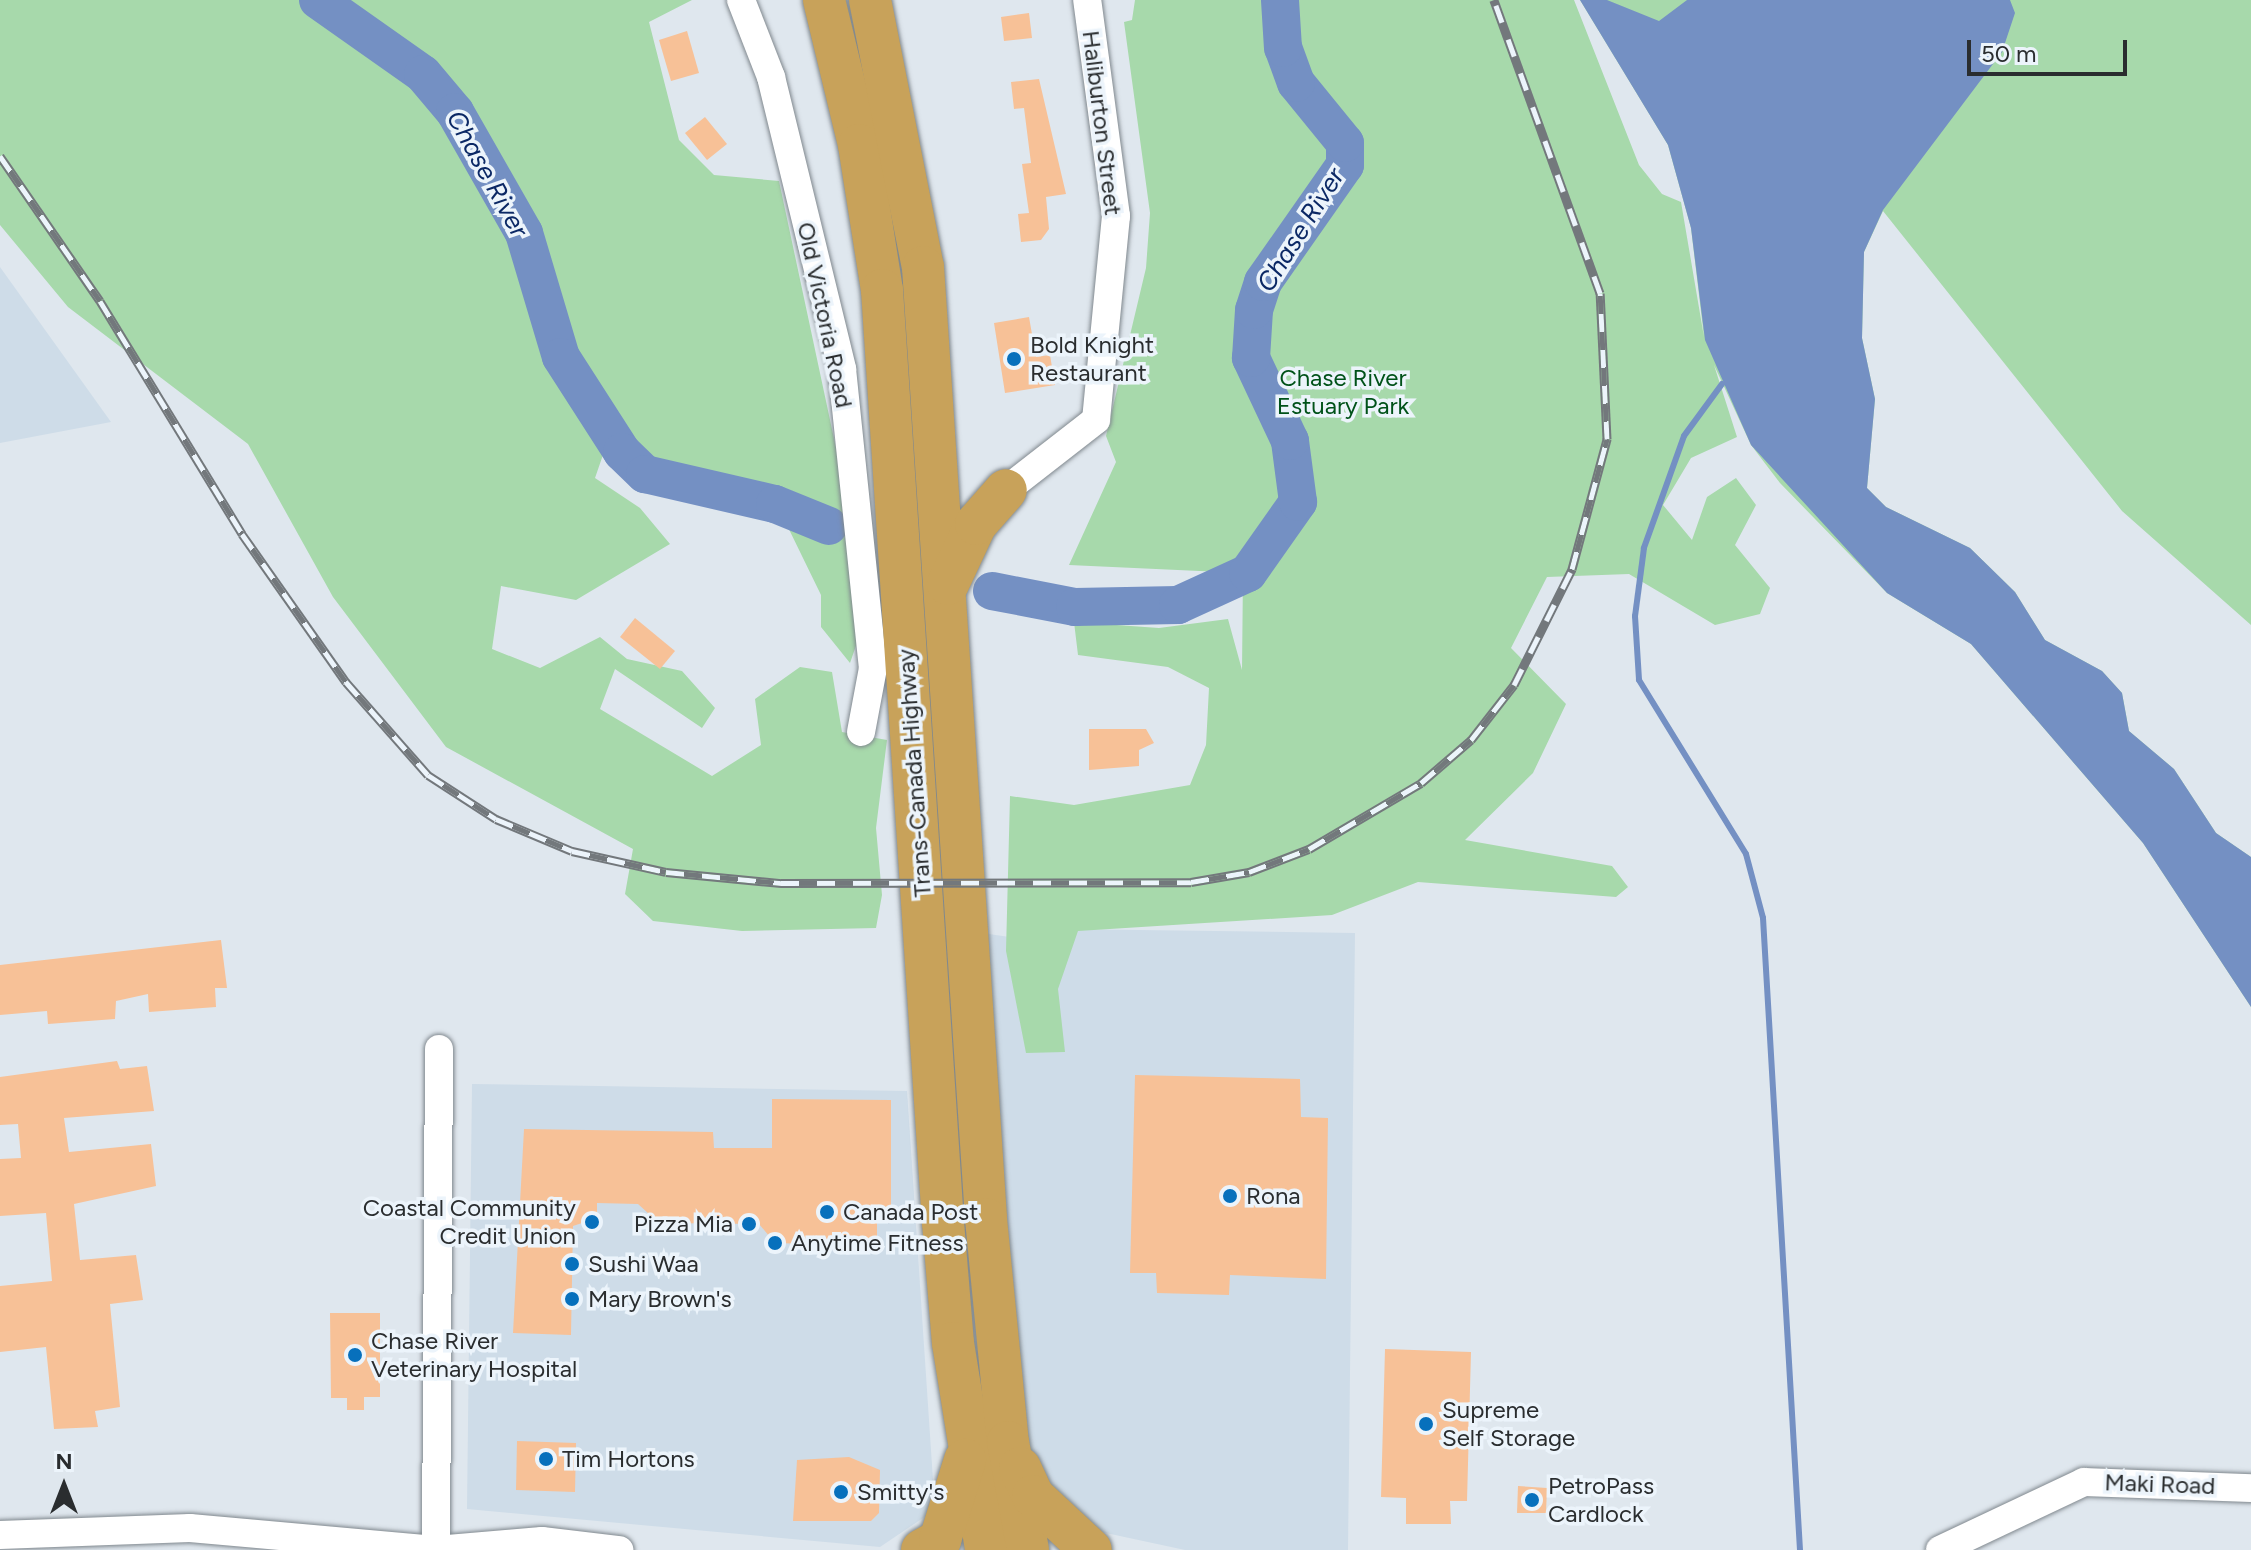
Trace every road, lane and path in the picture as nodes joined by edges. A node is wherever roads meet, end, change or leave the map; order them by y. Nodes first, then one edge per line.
1 (741, 0) edge
2 (824, 0) edge
3 (870, 0) edge
4 (1087, 0) edge
5 (1006, 490) joint
6 (946, 589) junction
7 (861, 732) dead end
8 (439, 1049) dead end
9 (1008, 1442) junction
10 (967, 1447) junction
11 (2251, 1488) edge
12 (0, 1535) edge
13 (437, 1550) edge
14 (619, 1550) edge
15 (922, 1550) edge
16 (986, 1550) edge
17 (1028, 1550) edge
18 (1091, 1550) edge
19 (1940, 1550) edge

1 - 7 street, Old Victoria Road
2 - 10 highway, Trans-Canada Highway
3 - 6 highway, Trans-Canada Highway
4 - 5 street, Haliburton Street
5 - 6 highway
6 - 9 highway, Trans-Canada Highway
8 - 13 street
9 - 17 highway, Trans-Canada Highway
9 - 18 highway
10 - 15 highway
10 - 16 highway, Trans-Canada Highway
11 - 19 street, Maki Road
12 - 13 street
13 - 14 street

